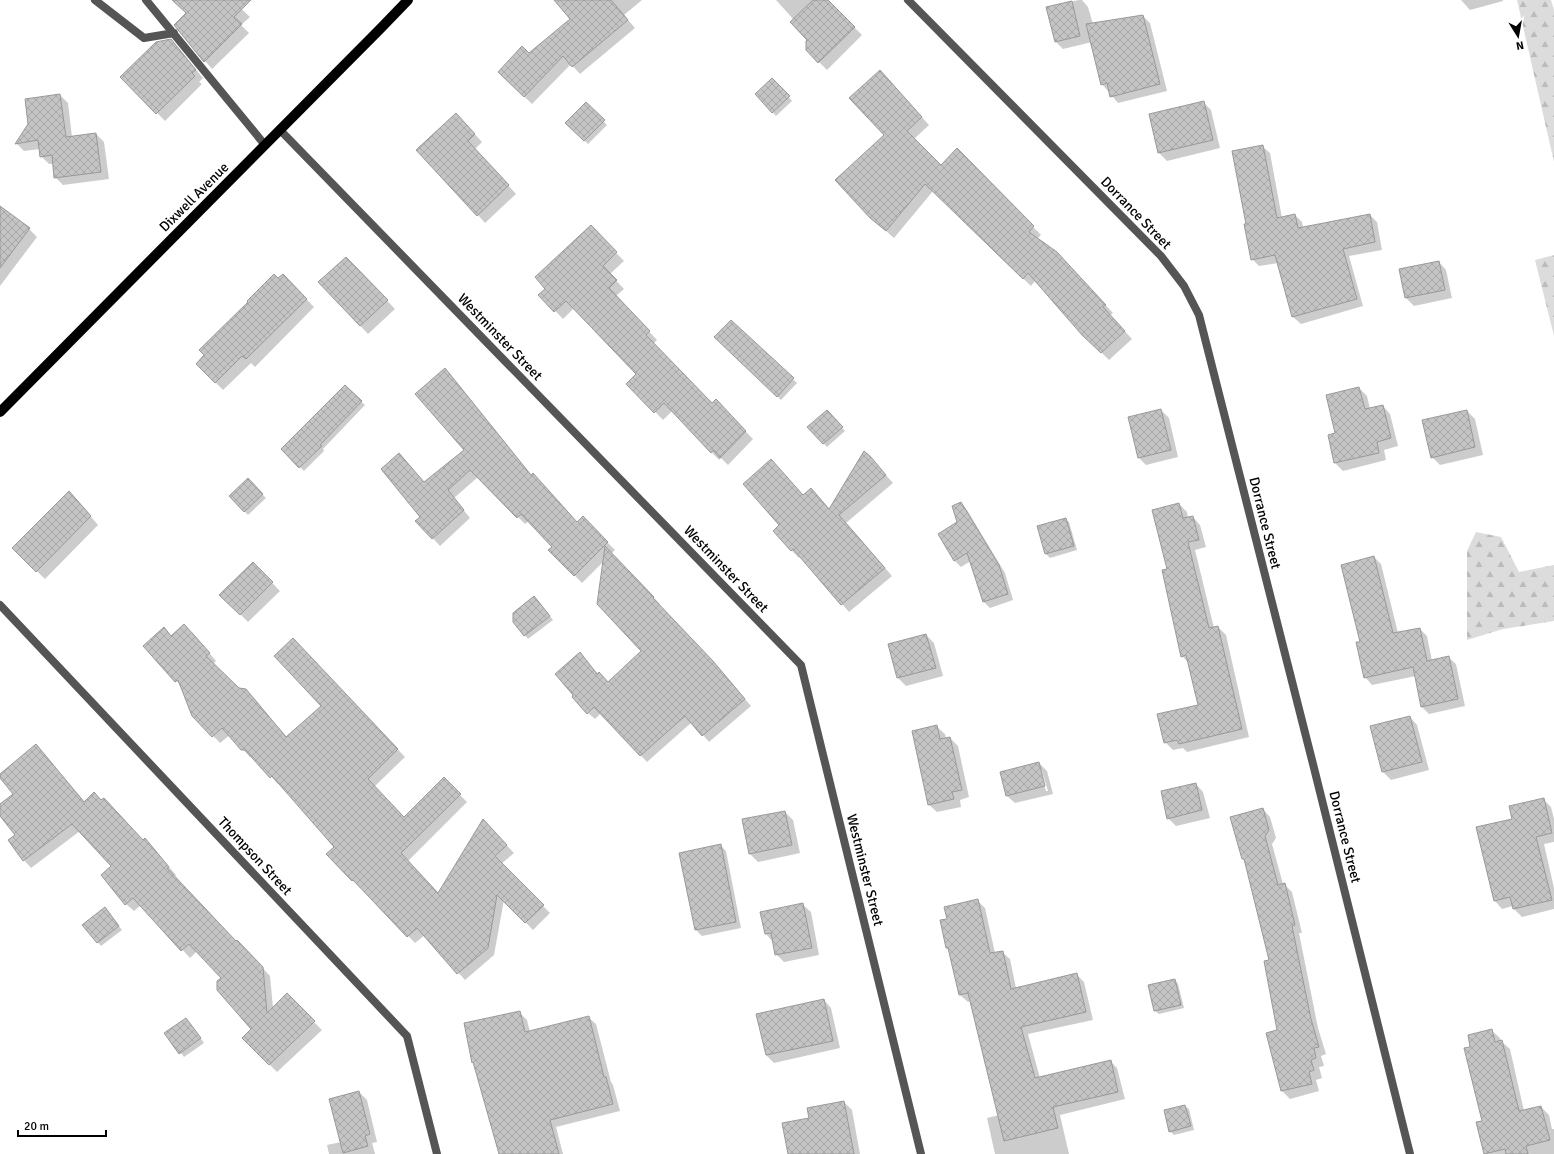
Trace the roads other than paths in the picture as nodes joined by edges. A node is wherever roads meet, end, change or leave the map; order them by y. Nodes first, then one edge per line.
1 (95, 0) edge
2 (146, 0) edge
3 (408, 0) edge
4 (908, 0) edge
5 (174, 33) junction
6 (280, 130) junction
7 (265, 145) junction
8 (0, 412) edge
9 (0, 605) edge
10 (437, 1154) edge
11 (921, 1154) edge
12 (1410, 1154) edge

1 - 5 street
2 - 5 street
3 - 6 main road, Dixwell Avenue
4 - 12 street, Dorrance Street
5 - 7 street
6 - 7 main road, Dixwell Avenue
6 - 11 street, Westminster Street
7 - 8 main road, Dixwell Avenue
9 - 10 street, Thompson Street

